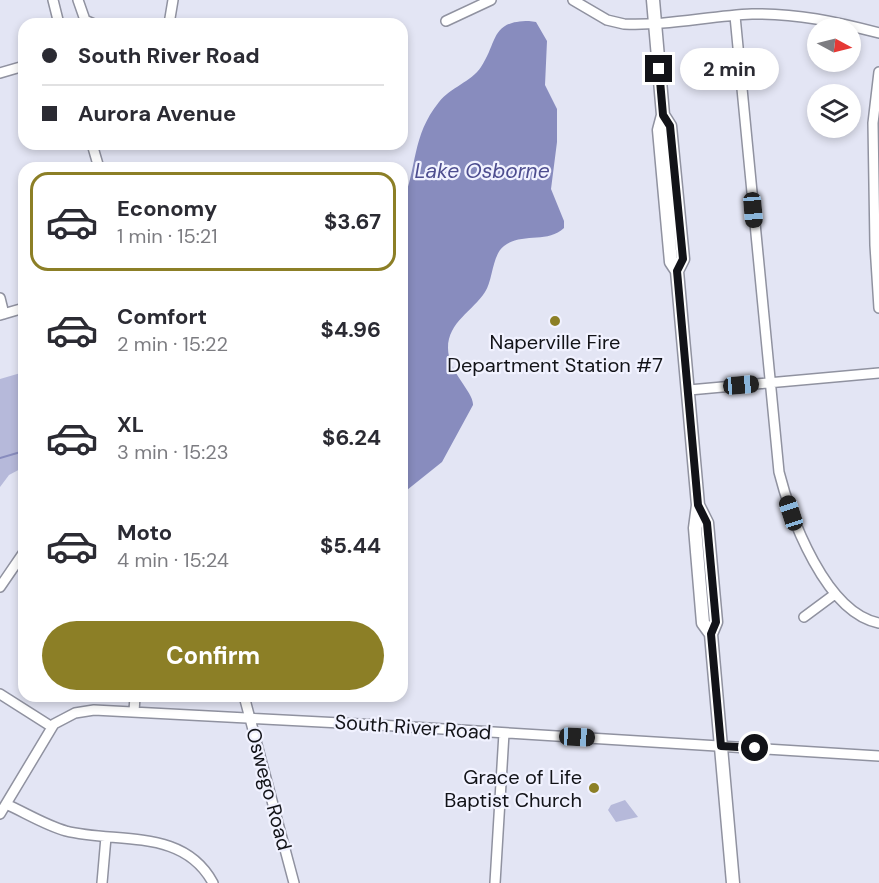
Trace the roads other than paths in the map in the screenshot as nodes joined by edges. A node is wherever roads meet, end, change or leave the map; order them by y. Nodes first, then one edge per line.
1 (53, 0) edge
2 (78, 0) edge
3 (173, 0) edge
4 (491, 0) edge
5 (573, 0) edge
6 (653, 0) edge
7 (735, 16) junction
8 (58, 18) edge
9 (84, 18) edge
10 (170, 18) edge
11 (446, 21) dead end
12 (655, 23) junction
13 (879, 33) edge
14 (18, 68) edge
15 (879, 72) edge
16 (0, 73) edge
17 (0, 298) edge
18 (879, 308) edge
19 (18, 310) edge
20 (2, 314) edge
21 (879, 373) edge
22 (769, 383) junction
23 (689, 390) junction
24 (18, 561) edge
25 (0, 587) edge
26 (835, 594) junction
27 (804, 617) dead end
28 (879, 623) edge
29 (0, 694) edge
30 (135, 702) edge
31 (246, 702) edge
32 (134, 712) junction
33 (250, 717) junction
34 (52, 727) junction
35 (504, 733) junction
36 (721, 746) junction
37 (879, 756) edge
38 (6, 804) junction
39 (0, 814) edge
40 (106, 837) junction
41 (102, 883) edge
42 (213, 883) edge
43 (294, 883) edge
44 (495, 883) edge
45 (733, 883) edge

1 - 8 street
2 - 9 street
3 - 10 street
4 - 11 street
5 - 12 street
6 - 12 main road
7 - 12 street
7 - 13 street
7 - 22 street
12 - 23 main road
14 - 16 street
15 - 18 street
17 - 20 street
19 - 20 street
21 - 22 street
22 - 23 street
22 - 26 street
23 - 36 main road
24 - 25 street
26 - 27 street
26 - 28 street
29 - 34 street
30 - 32 street
31 - 33 street, Oswego Road
32 - 33 street, South River Road
32 - 34 street, South River Road
33 - 35 street, South River Road
33 - 43 street, Oswego Road
34 - 38 street, South River Road
35 - 36 street, South River Road
35 - 44 street
36 - 37 street, South River Road
36 - 45 main road
38 - 39 street, South River Road
38 - 40 street
40 - 41 street
40 - 42 street

